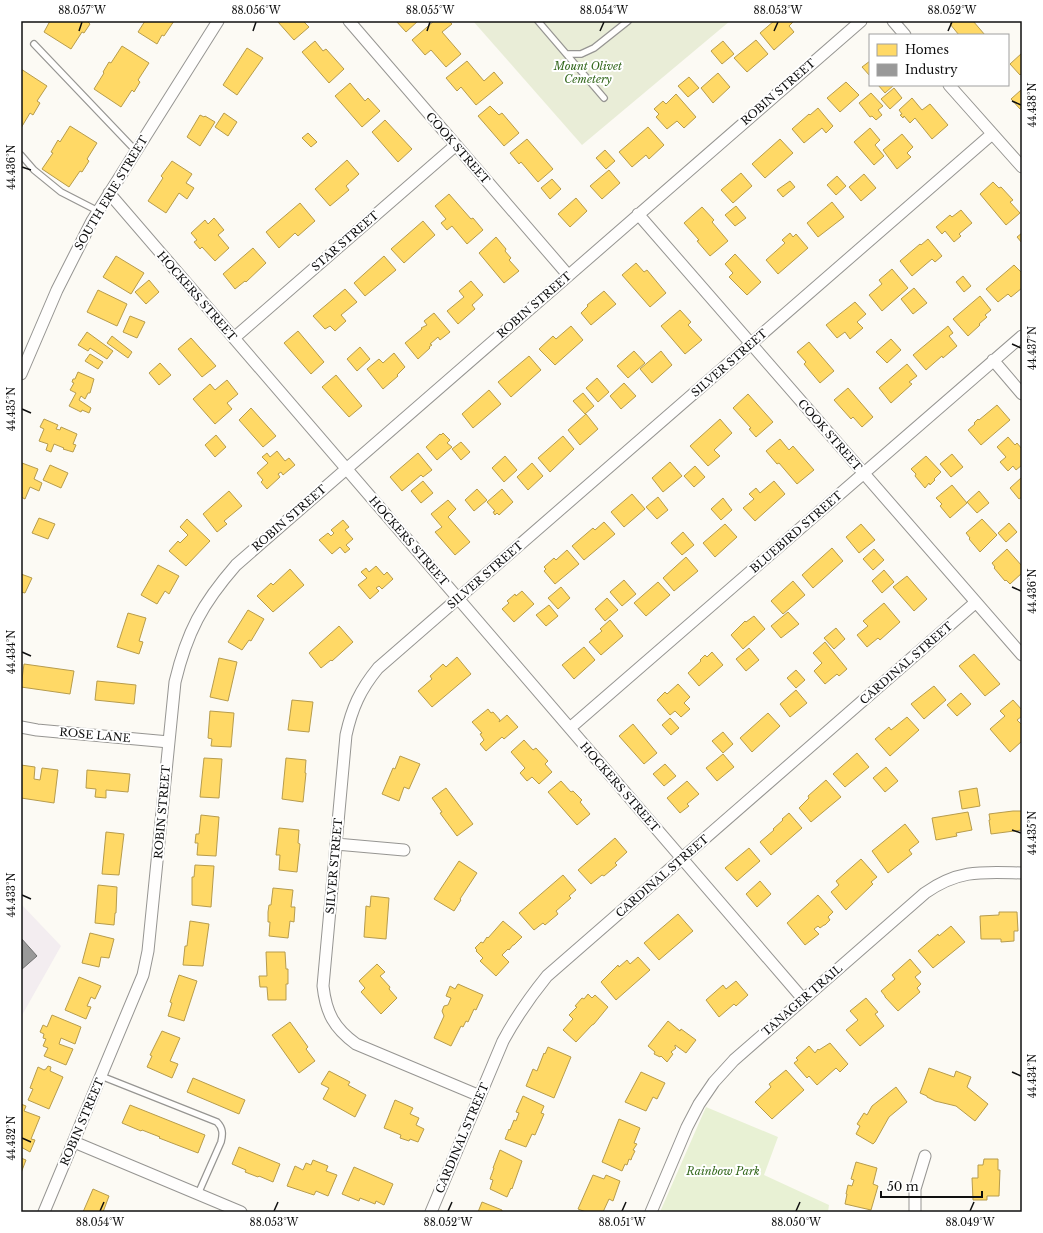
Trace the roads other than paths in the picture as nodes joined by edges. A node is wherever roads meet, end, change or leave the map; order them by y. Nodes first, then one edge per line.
1 (218, 21) edge
2 (349, 21) edge
3 (538, 21) edge
4 (628, 21) edge
5 (861, 21) edge
6 (893, 21) edge
7 (904, 34) edge
8 (34, 44) dead end
9 (567, 54) junction
10 (950, 86) edge
11 (604, 98) dead end
12 (992, 134) junction
13 (456, 145) junction
14 (136, 151) junction
15 (21, 155) edge
16 (1022, 168) edge
17 (109, 193) junction
18 (98, 211) junction
19 (638, 214) junction
20 (568, 275) junction
21 (1022, 336) edge
22 (234, 338) junction
23 (751, 343) junction
24 (993, 360) junction
25 (21, 374) edge
26 (1022, 394) edge
27 (346, 468) junction
28 (863, 473) junction
29 (458, 598) junction
30 (976, 602) junction
31 (1022, 655) edge
32 (21, 726) edge
33 (570, 728) junction
34 (169, 742) junction
35 (336, 844) junction
36 (404, 850) dead end
37 (682, 858) junction
38 (1022, 873) edge
39 (803, 999) junction
40 (101, 1076) junction
41 (480, 1096) junction
42 (74, 1142) junction
43 (925, 1156) dead end
44 (198, 1194) junction
45 (44, 1212) edge
46 (241, 1212) edge
47 (431, 1212) edge
48 (651, 1212) edge
49 (915, 1212) edge

1 - 14 street, SOUTH ERIE STREET
2 - 13 street, COOK STREET
3 - 9 lane
4 - 9 lane
5 - 19 street, ROBIN STREET
6 - 7 street
8 - 14 lane
9 - 11 lane
10 - 12 street
12 - 16 street
12 - 23 street, SILVER STREET
13 - 20 street, COOK STREET
13 - 22 street, STAR STREET
14 - 17 street, SOUTH ERIE STREET
15 - 18 lane
17 - 18 street, SOUTH ERIE STREET
17 - 22 street, HOCKERS STREET
18 - 25 street, SOUTH ERIE STREET
19 - 20 street, ROBIN STREET
19 - 23 street, COOK STREET
20 - 27 street, ROBIN STREET
21 - 24 street, BLUEBIRD STREET
22 - 27 street, HOCKERS STREET
23 - 28 street, COOK STREET
23 - 29 street, SILVER STREET
24 - 26 street
24 - 28 street, BLUEBIRD STREET
27 - 29 street, HOCKERS STREET
27 - 34 street, ROBIN STREET
28 - 30 street, COOK STREET
28 - 33 street, BLUEBIRD STREET
29 - 33 street, HOCKERS STREET
29 - 35 street, SILVER STREET
30 - 31 street, COOK STREET
30 - 37 street, CARDINAL STREET
32 - 34 street, ROSE LANE
33 - 37 street, HOCKERS STREET
34 - 40 street, ROBIN STREET
35 - 36 street
35 - 41 street, SILVER STREET
37 - 39 street, HOCKERS STREET
37 - 41 street, CARDINAL STREET
38 - 39 street, TANAGER TRAIL
39 - 48 street, TANAGER TRAIL
40 - 42 street, ROBIN STREET
40 - 44 lane
41 - 47 street, CARDINAL STREET
42 - 44 street
42 - 45 street, ROBIN STREET
43 - 49 street
44 - 46 street

